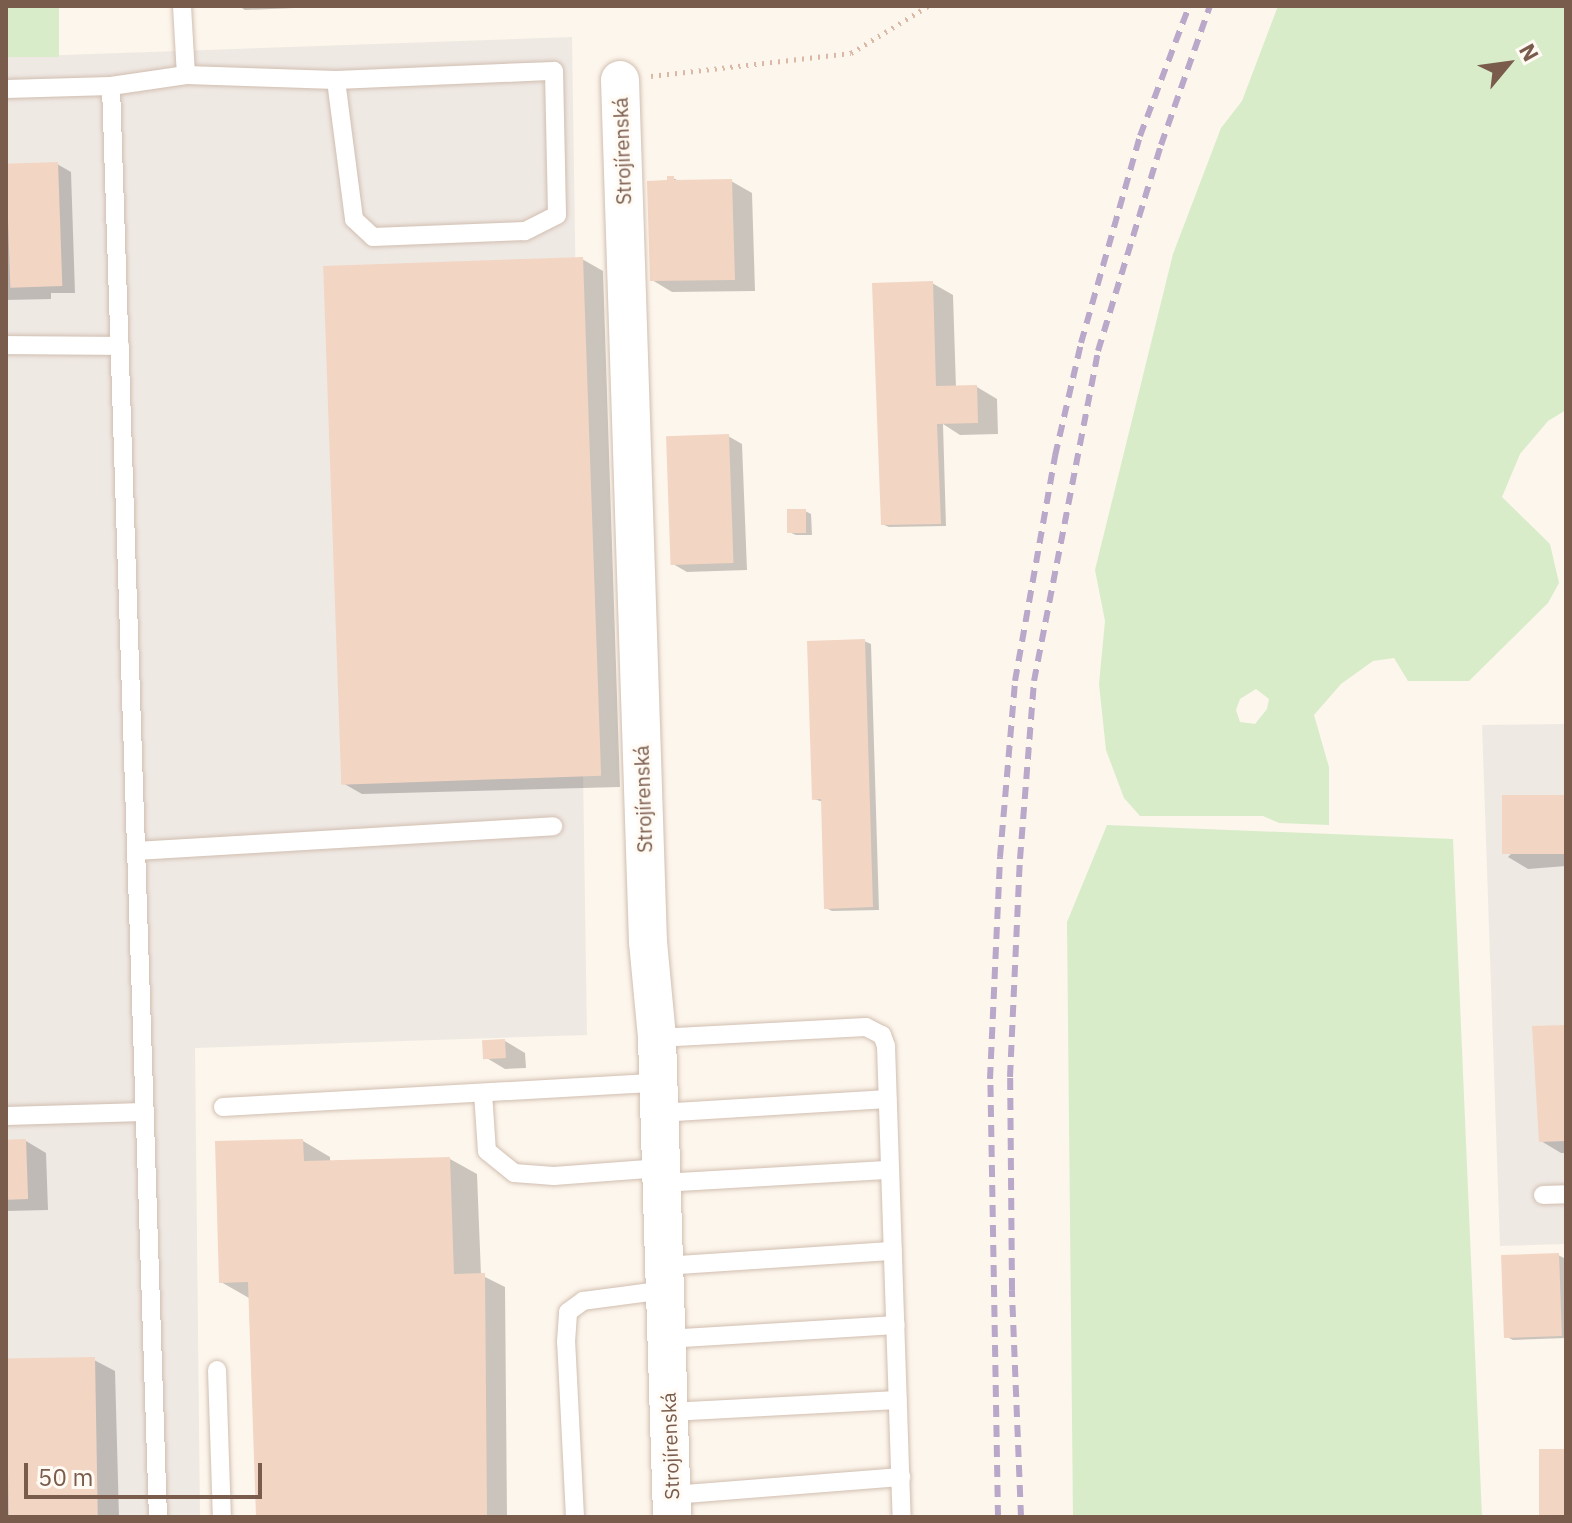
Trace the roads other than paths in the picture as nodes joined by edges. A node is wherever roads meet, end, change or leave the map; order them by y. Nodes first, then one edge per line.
1 (182, 6) edge
2 (186, 75) junction
3 (336, 80) junction
4 (620, 80) road end
5 (111, 86) junction
6 (6, 89) edge
7 (6, 345) edge
8 (120, 346) junction
9 (553, 826) dead end
10 (136, 851) junction
11 (657, 1038) junction
12 (483, 1093) junction
13 (659, 1098) junction
14 (888, 1099) junction
15 (223, 1107) dead end
16 (144, 1112) junction
17 (6, 1116) edge
18 (890, 1170) junction
19 (662, 1175) junction
20 (1566, 1194) edge
21 (1543, 1195) dead end
22 (893, 1251) junction
23 (665, 1278) junction
24 (896, 1325) junction
25 (667, 1339) junction
26 (217, 1370) dead end
27 (898, 1400) junction
28 (669, 1412) junction
29 (901, 1477) junction
30 (672, 1506) edge
31 (158, 1517) edge
32 (222, 1517) edge
33 (575, 1517) edge
34 (902, 1517) edge

1 - 2 lane
2 - 3 lane
2 - 5 lane
3 - 3 lane
4 - 11 street, Strojírenská
5 - 6 lane
5 - 8 lane
7 - 8 lane
8 - 10 lane
9 - 10 lane
10 - 16 lane
11 - 13 street, Strojírenská
11 - 14 lane
12 - 13 lane
12 - 15 lane
12 - 19 lane
13 - 14 lane
13 - 19 street, Strojírenská
14 - 18 lane
16 - 17 lane
16 - 31 lane
18 - 19 lane
18 - 22 lane
19 - 23 street, Strojírenská
20 - 21 lane
22 - 23 lane
22 - 24 lane
23 - 25 street, Strojírenská
23 - 33 lane
24 - 25 lane
24 - 27 lane
25 - 28 street, Strojírenská
26 - 32 lane
27 - 28 lane
27 - 29 lane
28 - 30 street, Strojírenská
29 - 30 lane
29 - 34 lane

